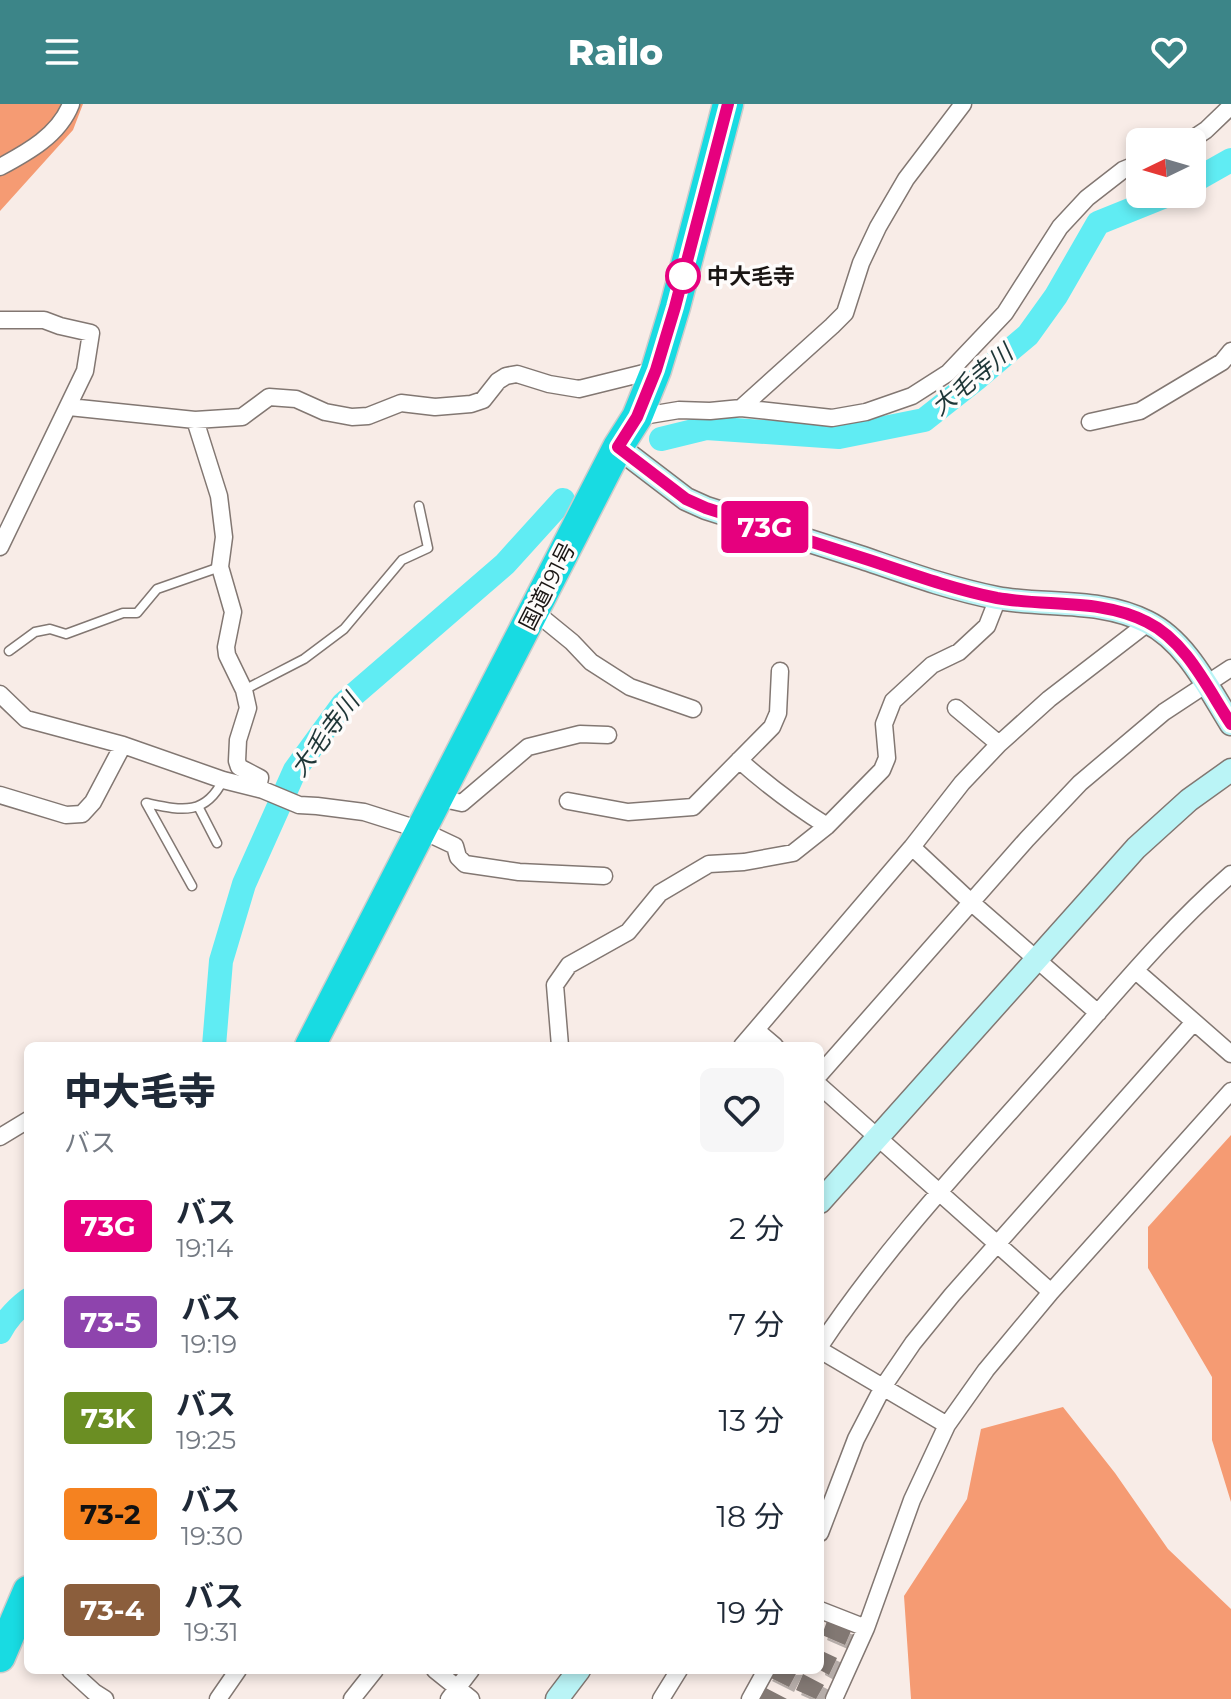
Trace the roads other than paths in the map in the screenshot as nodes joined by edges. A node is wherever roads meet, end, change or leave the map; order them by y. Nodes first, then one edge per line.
1 (71, 104) edge
2 (728, 104) edge
3 (963, 104) edge
4 (1231, 106) edge
5 (1206, 130) edge
6 (0, 167) edge
7 (1126, 169) edge
8 (0, 320) edge
9 (1231, 351) edge
10 (656, 370) junction
11 (69, 407) junction
12 (741, 408) junction
13 (637, 417) junction
14 (195, 420) junction
15 (1090, 422) dead end
16 (618, 447) junction
17 (419, 506) dead end
18 (0, 547) edge
19 (220, 567) junction
20 (998, 598) junction
21 (534, 611) junction
22 (1149, 622) junction
23 (9, 651) dead end
24 (1231, 668) edge
25 (780, 671) dead end
26 (1205, 684) junction
27 (244, 690) junction
28 (2, 700) edge
29 (956, 708) dead end
30 (693, 709) dead end
31 (1231, 724) edge
32 (608, 735) dead end
33 (999, 744) junction
34 (123, 745) junction
35 (739, 760) junction
36 (1231, 770) edge
37 (223, 780) junction
38 (261, 789) junction
39 (0, 795) edge
40 (439, 798) junction
41 (568, 801) dead end
42 (199, 808) junction
43 (827, 826) junction
44 (421, 830) junction
45 (217, 843) dead end
46 (912, 847) junction
47 (1231, 874) edge
48 (604, 876) dead end
49 (192, 886) dead end
50 (972, 903) junction
51 (1036, 958) junction
52 (1136, 971) junction
53 (1098, 1013) junction
54 (1194, 1022) junction
55 (756, 1030) junction
56 (312, 1042) edge
57 (560, 1042) edge
58 (746, 1042) edge
59 (770, 1042) edge
60 (1231, 1054) edge
61 (824, 1070) edge
62 (824, 1090) edge
63 (1231, 1091) edge
64 (24, 1122) edge
65 (0, 1137) edge
66 (877, 1137) junction
67 (939, 1192) junction
68 (824, 1197) edge
69 (997, 1244) junction
70 (1051, 1292) junction
71 (824, 1342) edge
72 (824, 1350) edge
73 (883, 1387) junction
74 (947, 1425) junction
75 (824, 1523) edge
76 (24, 1609) edge
77 (824, 1612) edge
78 (866, 1628) junction
79 (0, 1657) edge
80 (74, 1674) edge
81 (235, 1674) edge
82 (372, 1674) edge
83 (439, 1674) edge
84 (469, 1674) edge
85 (576, 1674) edge
86 (677, 1674) edge
87 (764, 1674) edge
88 (459, 1695) edge
89 (105, 1699) edge
90 (218, 1699) edge
91 (352, 1699) edge
92 (557, 1699) edge
93 (661, 1699) edge
94 (750, 1699) edge
95 (834, 1699) edge

1 - 6 street
2 - 10 highway, 国道191号
3 - 12 street
4 - 5 street
7 - 12 street
8 - 11 street
9 - 15 street
10 - 13 highway, 国道191号
10 - 14 street
11 - 14 street
11 - 18 street
12 - 13 street
13 - 16 highway, 国道191号
14 - 19 street
16 - 20 street
16 - 21 highway, 国道191号
17 - 27 lane
19 - 23 lane
19 - 27 street
20 - 22 street
20 - 43 street
21 - 30 street
21 - 40 highway, 国道191号
22 - 26 street
22 - 33 street
24 - 26 street
25 - 35 street
26 - 31 street
26 - 50 street
27 - 38 street
28 - 34 street
29 - 33 street
32 - 40 street
33 - 46 street
34 - 37 street
34 - 39 street
35 - 41 street
35 - 43 street
36 - 51 street
37 - 38 street
37 - 42 lane
38 - 44 street
40 - 44 highway, 国道191号
42 - 45 lane
42 - 49 lane
43 - 57 street
44 - 48 street
44 - 56 highway, 国道191号
46 - 50 street
46 - 55 street
47 - 52 street
50 - 51 street
50 - 61 street
51 - 53 street
51 - 66 street
52 - 53 street
52 - 54 street
53 - 67 street
54 - 60 street
54 - 69 street
55 - 58 street
55 - 59 street
62 - 66 street
63 - 70 street
64 - 65 street
66 - 67 street
66 - 68 street
67 - 69 street
67 - 71 street
69 - 70 street
69 - 73 street
70 - 74 street
72 - 73 street
73 - 74 street
73 - 75 street
74 - 78 street
76 - 79 highway
77 - 78 street
78 - 95 street
80 - 89 street
81 - 90 street
82 - 91 street
83 - 88 street
84 - 88 street
85 - 92 street
86 - 93 street
87 - 94 street

